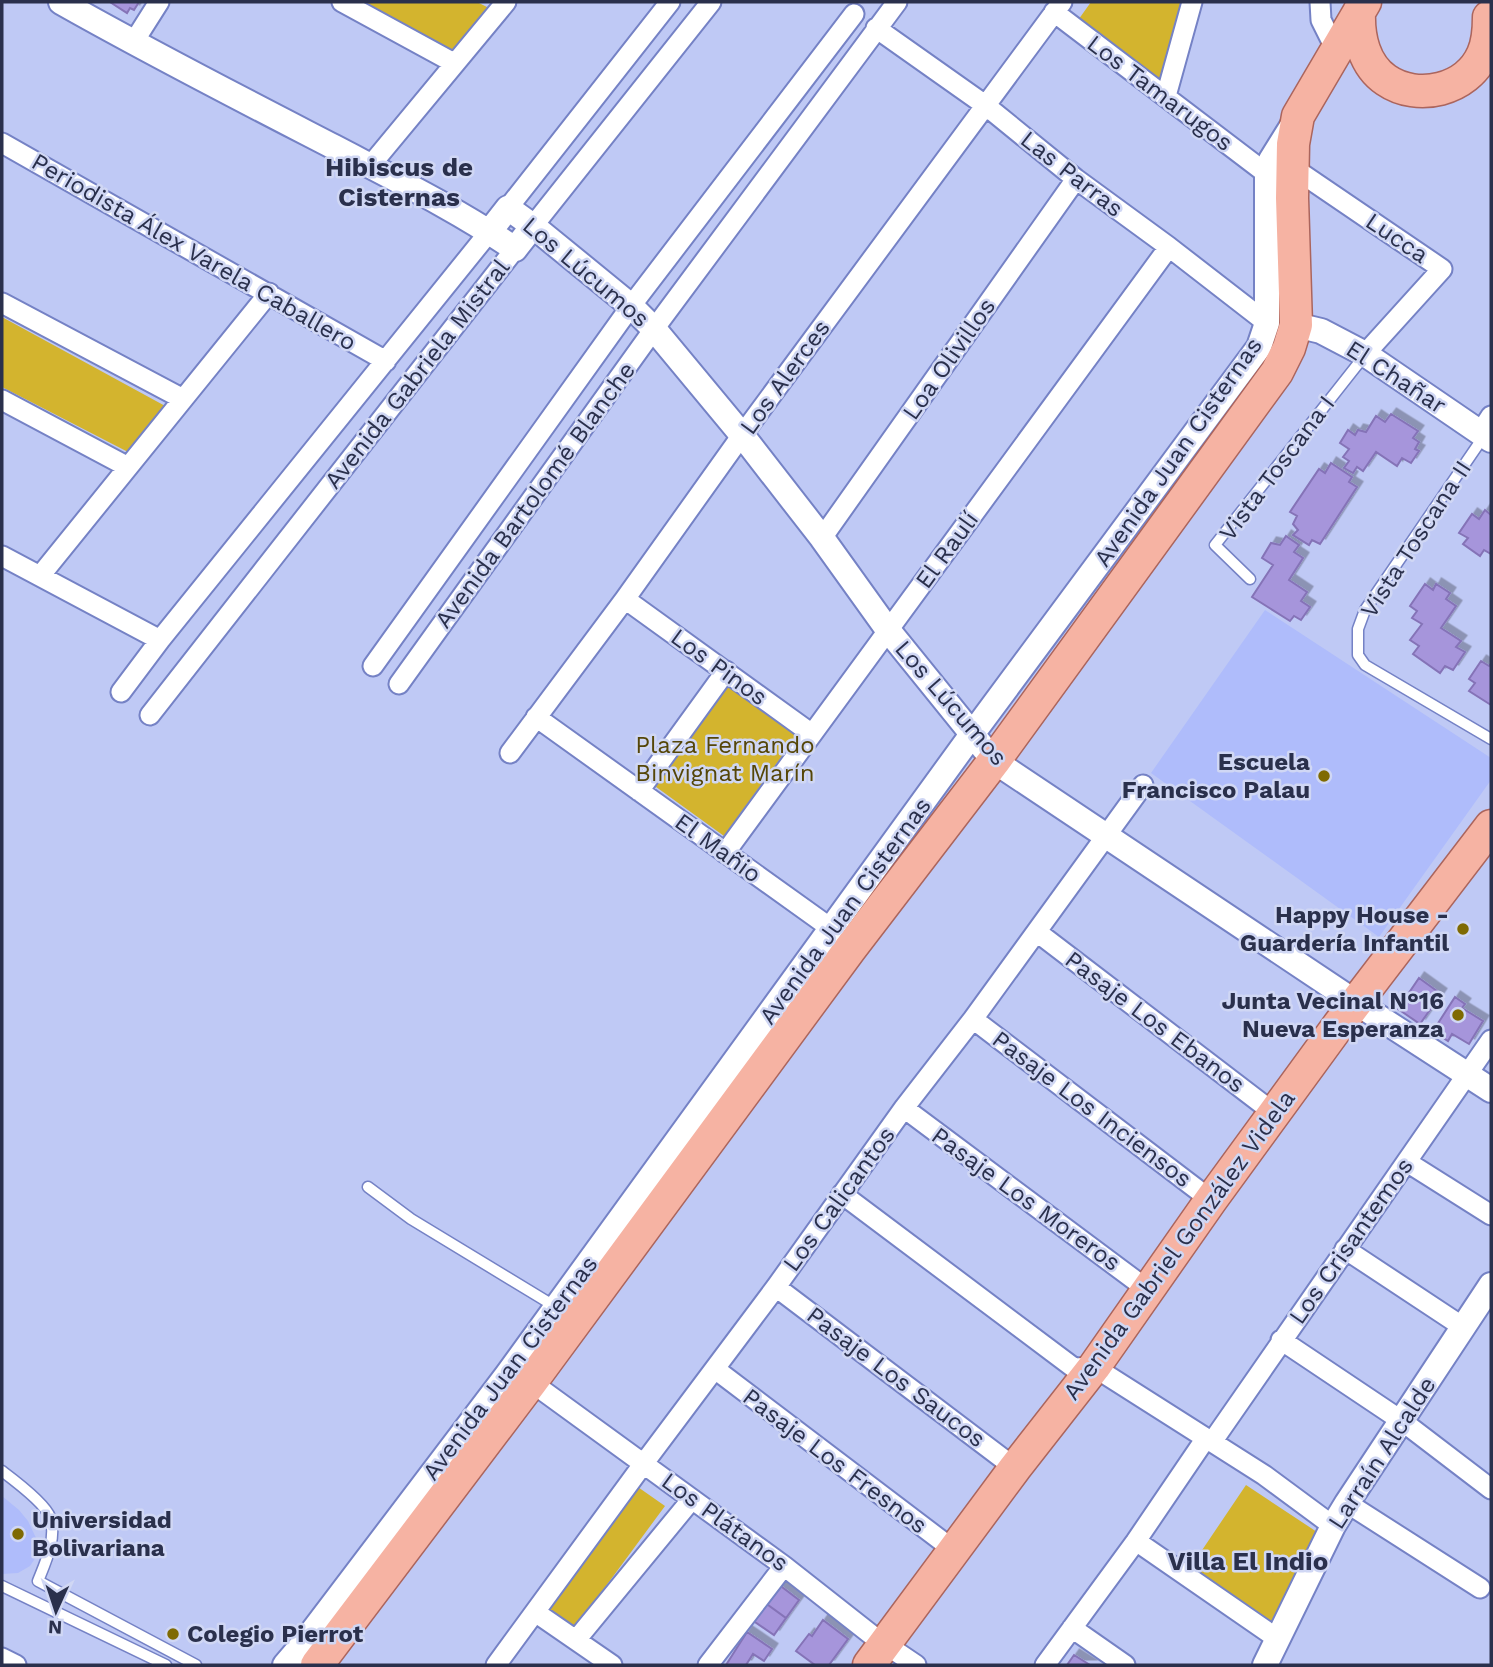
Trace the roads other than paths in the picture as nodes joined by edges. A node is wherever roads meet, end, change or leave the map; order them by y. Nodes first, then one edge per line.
1 (61, 2) edge
2 (159, 2) edge
3 (342, 2) edge
4 (506, 2) edge
5 (670, 2) edge
6 (711, 2) edge
7 (897, 2) edge
8 (1192, 2) edge
9 (1320, 2) edge
10 (1058, 7) edge
11 (1362, 7) edge
12 (1488, 13) edge
13 (854, 14) dead end
14 (876, 27) junction
15 (133, 43) junction
16 (1336, 50) junction
17 (454, 63) junction
18 (1166, 96) junction
19 (985, 105) junction
20 (2, 143) edge
21 (370, 166) junction
22 (1280, 170) junction
23 (1076, 179) junction
24 (508, 208) junction
25 (533, 226) junction
26 (490, 231) junction
27 (1169, 247) junction
28 (515, 249) junction
29 (269, 293) junction
30 (2, 303) edge
31 (631, 306) junction
32 (1281, 324) junction
33 (654, 328) junction
34 (1365, 355) junction
35 (386, 361) junction
36 (183, 399) junction
37 (2, 400) edge
38 (1487, 431) edge
39 (742, 435) junction
40 (128, 467) junction
41 (822, 538) junction
42 (2, 556) edge
43 (40, 576) junction
44 (1250, 579) dead end
45 (625, 599) junction
46 (888, 630) junction
47 (160, 640) junction
48 (373, 666) dead end
49 (726, 671) junction
50 (399, 684) dead end
51 (121, 692) dead end
52 (150, 715) dead end
53 (536, 717) junction
54 (973, 733) junction
55 (813, 734) junction
56 (1491, 739) edge
57 (510, 753) dead end
58 (994, 761) junction
59 (1143, 785) dead end
60 (639, 791) junction
61 (1491, 826) edge
62 (1106, 834) junction
63 (725, 853) junction
64 (832, 929) junction
65 (1037, 932) junction
66 (1356, 1002) junction
67 (973, 1019) junction
68 (1491, 1040) edge
69 (1467, 1074) junction
70 (1491, 1090) edge
71 (904, 1108) junction
72 (1274, 1113) junction
73 (1407, 1162) junction
74 (368, 1187) dead end
75 (842, 1194) junction
76 (1211, 1200) junction
77 (1491, 1215) edge
78 (1345, 1249) junction
79 (1491, 1284) edge
80 (776, 1287) junction
81 (1148, 1290) junction
82 (556, 1307) junction
83 (1463, 1327) junction
84 (1281, 1340) junction
85 (1094, 1367) junction
86 (715, 1369) junction
87 (531, 1382) junction
88 (1402, 1421) junction
89 (1209, 1440) junction
90 (644, 1463) junction
91 (1015, 1468) junction
92 (2, 1471) edge
93 (1491, 1489) edge
94 (692, 1499) junction
95 (1347, 1503) junction
96 (1333, 1526) junction
97 (1136, 1541) junction
98 (955, 1551) junction
99 (784, 1566) junction
100 (38, 1581) junction
101 (2, 1586) edge
102 (1480, 1588) dead end
103 (29, 1599) junction
104 (535, 1612) junction
105 (1072, 1628) junction
106 (1278, 1639) junction
107 (576, 1640) junction
108 (877, 1655) edge
109 (2, 1658) edge
110 (16, 1665) edge
111 (166, 1665) edge
112 (196, 1665) edge
113 (285, 1665) edge
114 (317, 1665) edge
115 (496, 1665) edge
116 (612, 1665) edge
117 (708, 1665) edge
118 (916, 1665) edge
119 (1045, 1665) edge
120 (1125, 1665) edge
121 (1265, 1665) edge

1 - 15 street, Los Lúcumos
2 - 15 street
3 - 17 street
4 - 17 street
5 - 24 street, Avenida Gabriela Mistral
6 - 25 street, Avenida Gabriela Mistral
7 - 14 street, Avenida Bartolomé Blanche
8 - 18 street
9 - 16 street
10 - 18 street, Los Tamarugos
10 - 19 street, Los Alerces
11 - 12 main road
11 - 16 main road, Avenida Juan Cisternas
13 - 31 street, Avenida Bartolomé Blanche
14 - 19 street, Las Parras
14 - 33 street, Avenida Bartolomé Blanche
15 - 21 street, Los Lúcumos
16 - 22 main road, Avenida Juan Cisternas
17 - 21 street
18 - 22 street, Los Tamarugos
19 - 23 street, Las Parras
19 - 39 street, Los Alerces
20 - 29 street, Periodista Álex Varela Caballero
21 - 26 street, Los Lúcumos
22 - 32 main road, Avenida Juan Cisternas
22 - 34 street, Lucca
23 - 27 street, Las Parras
23 - 41 street, Loa Olivillos
24 - 25 street, Los Lúcumos
24 - 26 street, Avenida Gabriela Mistral
25 - 28 street, Avenida Gabriela Mistral
25 - 31 street, Los Lúcumos
26 - 28 street, Los Lúcumos
26 - 35 street, Avenida Gabriela Mistral
27 - 32 street, Las Parras
27 - 46 street, El Raulí
28 - 52 street, Avenida Gabriela Mistral
29 - 35 street, Periodista Álex Varela Caballero
29 - 36 street
30 - 36 street
31 - 33 street, Los Lúcumos
31 - 48 street, Avenida Bartolomé Blanche
32 - 34 street, El Chañar
32 - 54 street, Avenida Juan Cisternas
32 - 58 main road, Avenida Juan Cisternas
33 - 39 street, Los Lúcumos
33 - 50 street, Avenida Bartolomé Blanche
34 - 38 street, El Chañar
34 - 44 lane, Vista Toscana I
35 - 47 street, Avenida Gabriela Mistral
36 - 40 street
37 - 40 street
38 - 56 lane, Vista Toscana II
39 - 41 street, Los Lúcumos
39 - 45 street, Los Alerces
40 - 43 street
41 - 46 street, Los Lúcumos
42 - 43 street
43 - 47 street
45 - 49 street, Los Pinos
45 - 53 street, Los Alerces
46 - 54 street, Los Lúcumos
46 - 55 street, El Raulí
47 - 51 street, Avenida Gabriela Mistral
49 - 55 street, Los Pinos
49 - 60 street
53 - 57 street, Los Alerces
53 - 60 street, El Mañio
54 - 58 street, Los Lúcumos
54 - 64 street, Avenida Juan Cisternas
55 - 63 street, El Raulí
58 - 62 street, Los Lúcumos
58 - 87 main road, Avenida Juan Cisternas
59 - 62 street, Los Calicantos
60 - 63 street, El Mañio
61 - 66 main road, Avenida Gabriel González Videla
62 - 65 street, Los Calicantos
62 - 66 street, Los Lúcumos
63 - 64 street, El Mañio
64 - 82 street, Avenida Juan Cisternas
65 - 67 street, Los Calicantos
65 - 72 street, Pasaje Los Ebanos
66 - 69 street, Los Lúcumos
66 - 72 main road, Avenida Gabriel González Videla
67 - 71 street, Los Calicantos
67 - 76 street, Pasaje Los Inciensos
68 - 69 street, Los Crisantemos
69 - 70 street, Los Lúcumos
69 - 73 street, Los Crisantemos
71 - 75 street, Los Calicantos
71 - 81 street, Pasaje Los Moreros
72 - 76 main road, Avenida Gabriel González Videla
73 - 77 street
73 - 78 street, Los Crisantemos
74 - 82 lane
75 - 80 street, Los Calicantos
75 - 85 street
76 - 81 main road, Avenida Gabriel González Videla
78 - 83 street
78 - 84 street, Los Crisantemos
79 - 83 street, Larraín Alcalde
80 - 86 street, Los Calicantos
80 - 91 street, Pasaje Los Saucos
81 - 85 main road, Avenida Gabriel González Videla
82 - 113 street, Avenida Juan Cisternas
83 - 88 street, Larraín Alcalde
84 - 88 street
84 - 89 street, Los Crisantemos
85 - 89 street
85 - 91 main road, Avenida Gabriel González Videla
86 - 90 street, Los Calicantos
86 - 98 street, Pasaje Los Fresnos
87 - 90 street, Los Plátanos
87 - 114 main road, Avenida Juan Cisternas
88 - 93 street
88 - 95 street, Larraín Alcalde
89 - 96 street
89 - 97 street, Los Crisantemos
90 - 94 street, Los Plátanos
90 - 104 street, Los Calicantos
91 - 98 main road, Avenida Gabriel González Videla
92 - 100 lane
94 - 99 street, Los Plátanos
94 - 107 street
95 - 96 street, Larraín Alcalde
95 - 102 street
96 - 106 street, Larraín Alcalde
97 - 105 street, Los Crisantemos
97 - 106 street
98 - 108 main road, Avenida Gabriel González Videla
99 - 108 street, Los Plátanos
99 - 117 street
100 - 103 lane
100 - 112 lane
101 - 103 lane
103 - 111 lane
104 - 107 street
104 - 115 street, Los Calicantos
105 - 119 street, Los Crisantemos
105 - 120 street
106 - 121 street, Larraín Alcalde
107 - 116 street
108 - 118 street, Los Plátanos
109 - 110 street

